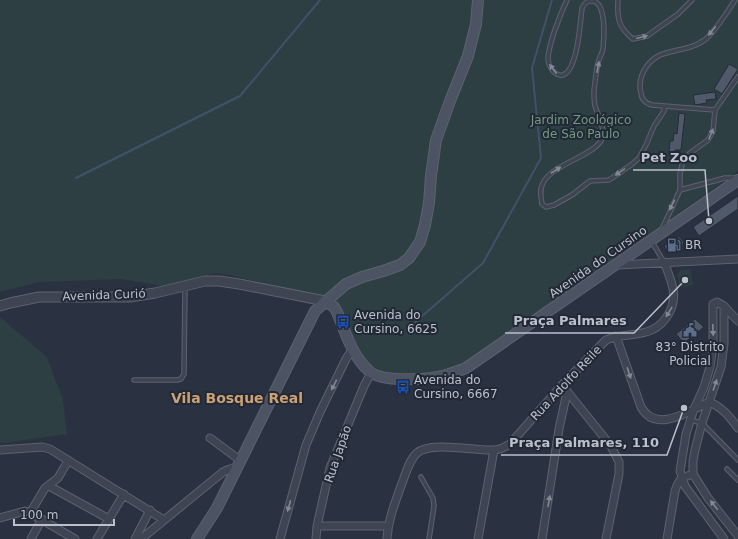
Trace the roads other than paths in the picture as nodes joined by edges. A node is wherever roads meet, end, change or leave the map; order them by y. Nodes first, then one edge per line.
1 (478, 0) edge
2 (567, 0) edge
3 (618, 0) edge
4 (692, 0) edge
5 (736, 0) edge
6 (738, 77) edge
7 (664, 106) junction
8 (715, 110) junction
9 (738, 179) edge
10 (680, 190) junction
11 (655, 238) junction
12 (738, 258) edge
13 (664, 262) junction
14 (617, 265) junction
15 (185, 286) junction
16 (325, 301) junction
17 (0, 306) edge
18 (724, 306) junction
19 (738, 321) edge
20 (616, 336) junction
21 (352, 350) junction
22 (371, 373) junction
23 (134, 380) dead end
24 (562, 385) junction
25 (567, 392) junction
26 (709, 402) junction
27 (694, 409) junction
28 (690, 420) junction
29 (702, 423) junction
30 (738, 428) edge
31 (210, 438) dead end
32 (0, 450) edge
33 (494, 450) junction
34 (738, 460) edge
35 (68, 461) junction
36 (240, 464) junction
37 (727, 469) dead end
38 (693, 474) junction
39 (421, 477) dead end
40 (682, 477) junction
41 (738, 480) edge
42 (49, 486) junction
43 (124, 494) junction
44 (150, 510) junction
45 (30, 512) junction
46 (0, 518) edge
47 (42, 519) junction
48 (109, 519) junction
49 (164, 520) junction
50 (317, 526) junction
51 (388, 526) junction
52 (738, 536) edge
53 (607, 538) edge
54 (31, 539) edge
55 (75, 539) edge
56 (97, 539) edge
57 (135, 539) edge
58 (141, 539) edge
59 (197, 539) edge
60 (280, 539) edge
61 (316, 539) edge
62 (387, 539) edge
63 (429, 539) edge
64 (478, 539) edge
65 (542, 539) edge
66 (667, 539) edge
67 (724, 539) edge
68 (735, 539) edge

1 - 16 main road
7 -> 2 lane
3 -> 4 lane
5 -> 7 lane
6 - 8 lane
7 - 8 lane
10 -> 8 lane
9 - 10 lane
9 - 11 main road, Avenida do Cursino
10 -> 11 lane
11 - 13 lane
11 - 14 main road, Avenida do Cursino
12 - 13 street
13 - 14 street
13 -> 20 street, Rua Adolfo Reile
14 - 22 main road, Avenida do Cursino
15 - 16 street, Avenida Curió
15 - 17 street, Avenida Curió
15 - 23 lane
16 - 21 main road
16 - 36 main road
18 - 19 street
26 -> 18 street
18 -> 27 street
20 - 24 street, Rua Adolfo Reile
20 -> 27 street
21 - 22 main road
21 -> 60 street
22 - 50 street, Rua Japão
24 - 25 street
24 - 33 street, Rua Adolfo Reile
25 - 53 street
65 -> 25 street
26 - 27 street
26 - 29 street
26 - 30 street
27 - 28 street
28 - 29 lane
28 - 40 street
29 - 34 lane
29 - 38 street
31 - 36 street
32 - 35 street
33 - 51 street, Rua Adolfo Reile
33 - 64 street
35 - 42 street
35 - 43 street
36 - 49 street
36 - 59 main road
37 - 41 lane
38 - 40 street
52 -> 38 street
39 - 63 lane
40 - 66 street
40 - 67 street
42 - 45 street
42 - 48 street
43 - 44 street
43 - 48 street
44 - 49 street
44 - 57 street
45 - 46 street
45 - 47 street
47 - 54 street
47 - 55 street
48 - 56 street
49 - 58 street
50 - 51 street
50 - 61 street, Rua Japão
51 - 62 street
52 - 68 street

